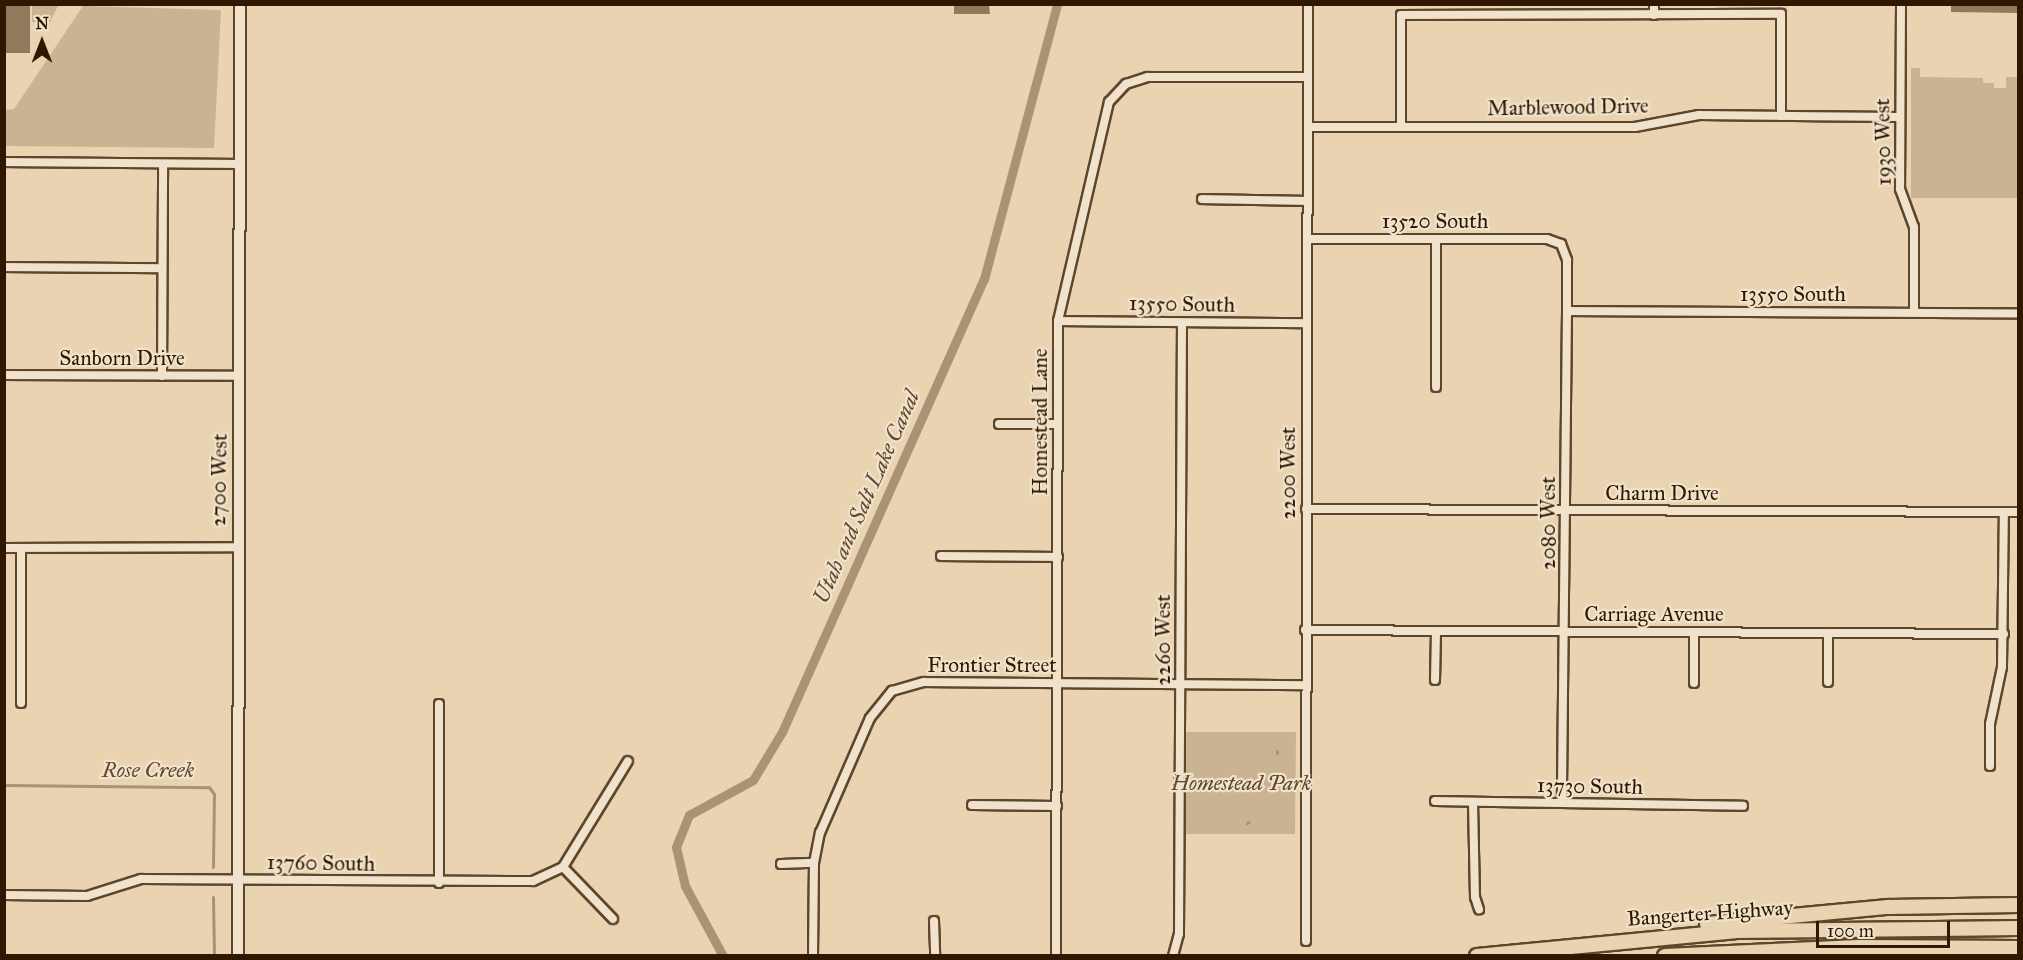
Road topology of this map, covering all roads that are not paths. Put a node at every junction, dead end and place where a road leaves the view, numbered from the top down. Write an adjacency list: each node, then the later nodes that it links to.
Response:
1 (240, 4): 13 (main road, 2700 West)
2 (1308, 4): 6 (street, 2200 West)
3 (1654, 4): 5 (street)
4 (1901, 4): 8 (street, 1930 West)
5 (1654, 15): 7 (street); 10 (street)
6 (1308, 77): 9 (street, 2200 West); 24 (street, Homestead Lane)
7 (1781, 116): 8 (street, Marblewood Drive); 10 (street, Marblewood Drive)
8 (1900, 117): 22 (street, 1930 West)
9 (1308, 127): 10 (street, Marblewood Drive); 15 (street, 2200 West)
10 (1401, 127)
11 (4, 162): 12 (street)
12 (163, 164): 13 (street); 20 (street)
13 (238, 164): 29 (main road, 2700 West)
14 (1202, 199): 15 (street)
15 (1307, 201): 16 (street, 2200 West)
16 (1307, 239): 17 (street, 13520 South); 26 (street, 2200 West)
17 (1436, 239): 18 (street, 13520 South); 30 (street)
18 (1561, 244): 21 (street, 2080 West)
19 (4, 267): 20 (street)
20 (162, 268): 28 (street)
21 (1567, 311): 22 (street, 13550 South); 34 (street, 2080 West)
22 (1914, 312): 23 (street, 13550 South)
23 (2019, 313)
24 (1058, 321): 25 (street, 13550 South); 32 (street, Homestead Lane)
25 (1182, 322): 26 (street, 13550 South); 50 (street, 2260 West)
26 (1306, 323): 33 (street, 2200 West)
27 (4, 375): 28 (street, Sanborn Drive)
28 (162, 376): 29 (street, Sanborn Drive)
29 (240, 376): 37 (main road, 2700 West)
30 (1436, 387)
31 (999, 424): 32 (street)
32 (1058, 424): 41 (street, Homestead Lane)
33 (1306, 509): 34 (street, Charm Drive); 42 (street, 2200 West)
34 (1566, 511): 35 (street, Charm Drive); 44 (street, 2080 West)
35 (2004, 512): 36 (street, Charm Drive); 47 (street)
36 (2019, 512)
37 (238, 547): 39 (street); 67 (main road, 2700 West)
38 (4, 548): 39 (street)
39 (21, 548): 54 (street)
40 (940, 556): 41 (street)
41 (1058, 557): 52 (street, Homestead Lane)
42 (1305, 630): 43 (street, Carriage Avenue); 53 (street, 2200 West)
43 (1436, 632): 44 (street, Carriage Avenue); 48 (street)
44 (1565, 632): 45 (street, Carriage Avenue); 60 (street, 2080 West)
45 (1694, 633): 46 (street, Carriage Avenue); 51 (street)
46 (1828, 633): 47 (street, Carriage Avenue); 49 (street)
47 (2004, 634): 57 (street)
48 (1436, 680)
49 (1828, 682)
50 (1181, 683): 52 (street, Frontier Street); 53 (street, Frontier Street); 83 (street, 2260 West)
51 (1694, 683)
52 (1058, 684): 62 (street, Homestead Lane); 64 (street, Frontier Street)
53 (1305, 685): 76 (street, 2200 West)
54 (21, 703)
55 (439, 704): 68 (street)
56 (628, 761): 66 (street)
57 (1990, 766)
58 (1435, 801): 59 (street, 13730 South)
59 (1473, 802): 60 (street, 13730 South); 71 (street)
60 (1563, 803): 63 (street, 13730 South)
61 (972, 805): 62 (street)
62 (1057, 806): 82 (street, Homestead Lane)
63 (1743, 806)
64 (814, 863): 65 (street); 80 (street, Frontier Street)
65 (781, 864)
66 (563, 867): 68 (street, 13760 South); 72 (street)
67 (238, 881): 68 (street, 13760 South); 69 (street, 13760 South); 79 (main road, 2700 West)
68 (439, 883)
69 (4, 895)
70 (2019, 905): 75 (highway)
71 (1479, 909)
72 (613, 919)
73 (934, 921): 81 (street)
74 (2019, 928): 75 (highway, Bangerter Highway)
75 (1622, 939): 84 (highway, Bangerter Highway)
76 (1306, 941)
77 (2019, 948): 78 (highway, Bangerter Highway)
78 (1667, 955): 85 (highway)
79 (238, 956)
80 (813, 956)
81 (934, 956)
82 (1056, 956)
83 (1173, 956)
84 (1476, 956)
85 (1723, 956)

